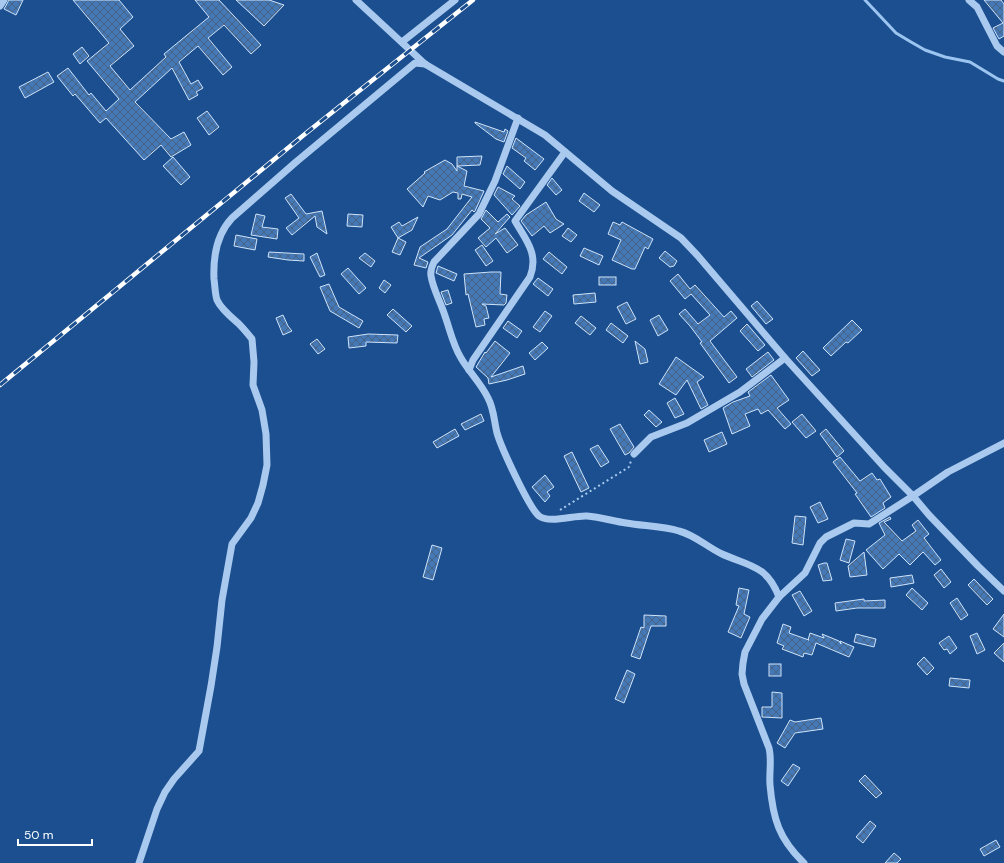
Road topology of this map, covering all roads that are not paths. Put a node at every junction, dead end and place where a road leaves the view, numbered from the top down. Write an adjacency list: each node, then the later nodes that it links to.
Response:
1 (4, 0): 5 (street)
2 (356, 0): 6 (street)
3 (454, 0): 6 (street)
4 (968, 0): 7 (street)
5 (0, 6)
6 (402, 42): 8 (street)
7 (1004, 52)
8 (425, 64): 9 (street); 18 (street)
9 (518, 118): 10 (street); 12 (street)
10 (565, 152): 11 (street); 12 (street)
11 (785, 358): 14 (street); 15 (street)
12 (469, 370): 17 (street)
13 (1004, 443): 15 (street)
14 (634, 454)
15 (913, 496): 16 (street); 17 (street)
16 (1004, 591)
17 (779, 597): 19 (street)
18 (139, 863)
19 (804, 863)

